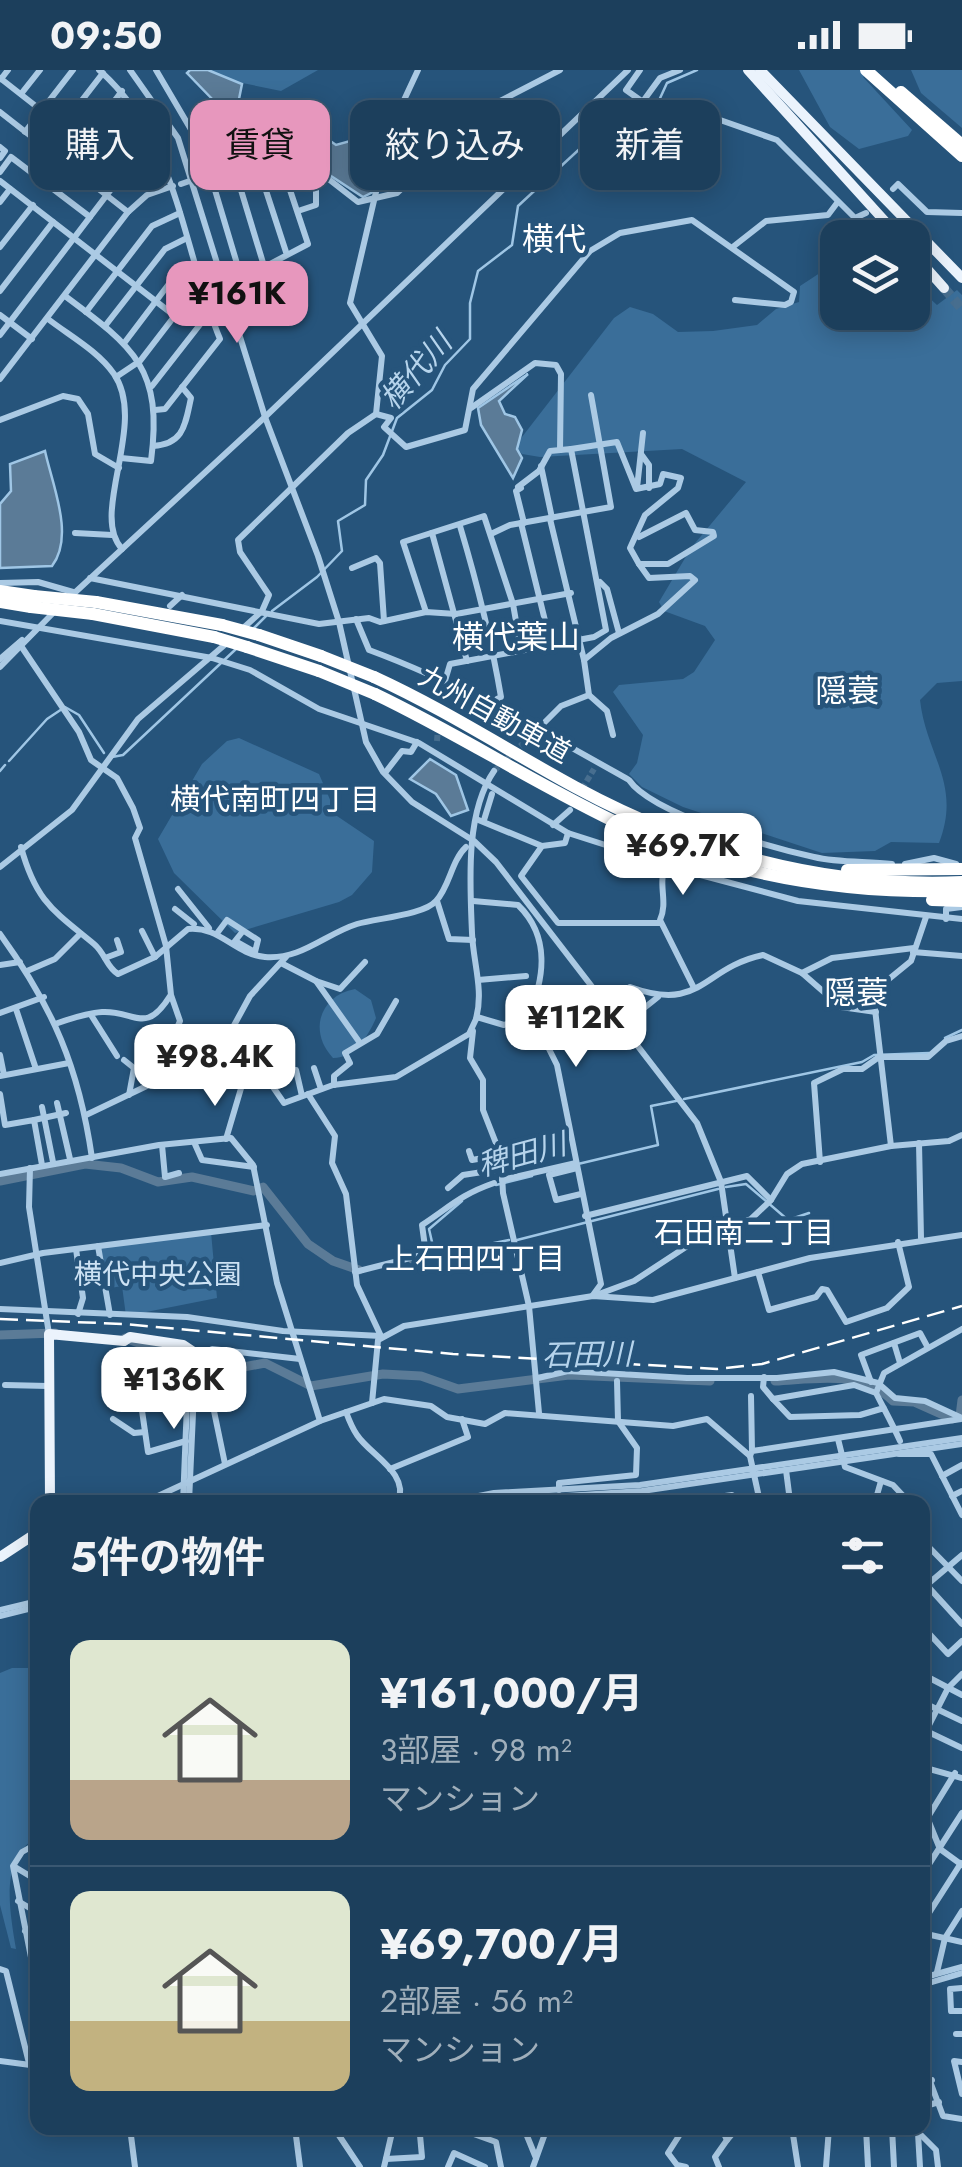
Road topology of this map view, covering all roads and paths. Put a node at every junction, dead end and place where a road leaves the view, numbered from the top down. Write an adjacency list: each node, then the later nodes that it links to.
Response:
1 (8, 70): 17 (street)
2 (40, 70): 19 (street)
3 (73, 70): 21 (street)
4 (156, 70): 32 (street)
5 (418, 70): 25 (street)
6 (560, 70): 16 (street)
7 (628, 70): 93 (street)
8 (640, 70): 27 (street)
9 (680, 70): 28 (street)
10 (748, 70): 65 (main road)
11 (760, 70): 78 (main road)
12 (866, 70): 36 (highway)
13 (878, 70): 34 (highway)
14 (101, 71): 18 (street); 22 (street)
15 (133, 71): 79 (street)
16 (550, 72): 26 (street)
17 (0, 79): 19 (street)
18 (122, 91): 23 (street); 24 (street)
19 (22, 94): 20 (street)
20 (30, 100)
21 (50, 100)
22 (80, 100)
23 (115, 100)
24 (129, 100)
25 (403, 100)
26 (497, 100)
27 (636, 100)
28 (643, 100)
29 (0, 112): 33 (street)
30 (720, 120): 57 (street)
31 (30, 126): 33 (street)
32 (190, 128)
33 (25, 132): 55 (street)
34 (962, 144)
35 (0, 147): 37 (street)
36 (962, 156)
37 (0, 158)
38 (0, 172): 64 (street)
39 (170, 175): 43 (street)
40 (0, 180): 44 (street)
41 (190, 181): 43 (street, bridge)
42 (330, 182): 54 (street)
43 (177, 185): 60 (street); 62 (street)
44 (10, 189): 56 (street); 58 (street)
45 (893, 189): 63 (street)
46 (112, 190): 55 (street)
47 (214, 190): 77 (street)
48 (241, 190): 74 (street)
49 (266, 190): 71 (street)
50 (292, 190): 59 (street)
51 (316, 190): 59 (street)
52 (378, 190): 54 (street)
53 (401, 190): 54 (street)
54 (377, 195): 93 (street)
55 (107, 196): 60 (street); 64 (street)
56 (0, 202)
57 (837, 202): 61 (street); 69 (street)
58 (33, 205): 66 (street); 70 (street)
59 (298, 211): 71 (street)
60 (128, 212): 72 (street)
61 (866, 212)
62 (180, 213): 68 (street); 75 (street)
63 (962, 213)
64 (90, 217): 67 (street)
65 (884, 220)
66 (53, 222): 67 (street); 83 (street)
67 (74, 238): 72 (street); 92 (street)
68 (187, 238): 73 (street); 80 (street)
69 (734, 246): 85 (street); 104 (street)
70 (0, 248)
71 (286, 252): 74 (street)
72 (96, 254): 75 (street); 84 (street)
73 (195, 264): 82 (street); 86 (street)
74 (264, 266): 77 (street)
75 (118, 271): 80 (street); 87 (street)
76 (930, 272): 81 (main road)
77 (241, 277): 79 (street)
78 (962, 278)
79 (222, 283): 82 (street); 108 (street)
80 (136, 286): 86 (street); 94 (street)
81 (944, 288)
82 (202, 289): 88 (street); 90 (street)
83 (0, 291)
84 (65, 296): 87 (street); 91 (street)
85 (734, 300)
86 (156, 301): 90 (street); 97 (street)
87 (86, 312): 94 (street)
88 (209, 313): 101 (street); 102 (street)
89 (0, 315): 92 (street)
90 (174, 316): 98 (street)
91 (48, 319): 96 (street); 99 (street)
92 (10, 323): 95 (street); 96 (street)
93 (362, 325): 106 (street); 108 (street)
94 (106, 326): 97 (street)
95 (0, 335)
96 (32, 339): 100 (street)
97 (125, 342): 98 (street)
98 (140, 361): 99 (street); 101 (street)
99 (116, 377): 115 (street)
100 (0, 379)
101 (152, 387): 105 (street)
102 (182, 387): 105 (street); 111 (street)
103 (591, 395): 110 (street)
104 (470, 408): 106 (street); 113 (street)
105 (155, 410): 111 (street)
106 (376, 414): 119 (street)
107 (2, 417): 117 (street)
108 (265, 418): 119 (street); 130 (street)
109 (643, 433): 114 (street)
110 (599, 444): 112 (street); 120 (street); 121 (street)
111 (152, 446): 115 (street)
112 (571, 449): 113 (street); 121 (street)
113 (560, 450): 116 (street)
114 (641, 454): 118 (street); 120 (street)
115 (121, 458): 117 (street)
116 (541, 465): 122 (street); 123 (street)
117 (119, 468): 128 (street)
118 (649, 488): 120 (street); 129 (street)
119 (290, 490): 147 (street); 153 (street)
120 (637, 490)
121 (581, 514): 122 (street); 134 (street)
122 (551, 518): 123 (street); 138 (street)
123 (523, 523): 127 (street); 140 (street)
124 (460, 526): 126 (street); 127 (street); 146 (street)
125 (75, 533): 128 (street)
126 (432, 533): 148 (street); 149 (street)
127 (493, 533): 143 (street)
128 (112, 536): 130 (street)
129 (639, 536): 131 (street); 131 (street)
130 (122, 549): 133 (street)
131 (639, 564): 156 (street)
132 (352, 568): 152 (street)
133 (90, 578): 137 (street); 139 (street)
134 (600, 582): 156 (street); 157 (street)
135 (0, 583): 137 (street)
136 (0, 591): 141 (highway, 九州自動車道)
137 (74, 592): 154 (street)
138 (570, 593): 140 (street); 157 (street)
139 (182, 594): 144 (street); 147 (street)
140 (542, 599): 143 (street); 160 (street)
141 (32, 601): 142 (highway, 九州自動車道); 145 (highway, 九州自動車道, bridge)
142 (0, 602)
143 (513, 604): 146 (street); 161 (street)
144 (170, 606)
145 (95, 608): 193 (highway, 九州自動車道, bridge); 193 (highway, 九州自動車道, bridge)
146 (486, 609): 149 (street); 162 (street)
147 (262, 611): 153 (street); 163 (street)
148 (426, 612): 149 (street); 152 (street)
149 (456, 614): 165 (street)
150 (356, 620): 152 (street); 153 (street); 167 (street)
151 (0, 621): 154 (street)
152 (384, 621)
153 (339, 622): 171 (street)
154 (40, 628): 158 (street); 159 (street)
155 (145, 630): 159 (street)
156 (619, 634): 164 (street)
157 (580, 640): 160 (street); 164 (street)
158 (21, 644): 166 (street); 177 (street)
159 (133, 644): 163 (street)
160 (551, 645): 161 (street)
161 (521, 650): 162 (street)
162 (494, 656): 165 (street); 170 (street)
163 (212, 658): 171 (street); 177 (street)
164 (584, 660): 169 (street)
165 (467, 661): 167 (street)
166 (0, 663)
167 (444, 681): 168 (street); 170 (street)
168 (442, 692)
169 (589, 695): 172 (street); 173 (street)
170 (490, 703): 172 (street)
171 (358, 722): 175 (street); 179 (street)
172 (535, 732): 190 (street)
173 (614, 735)
174 (437, 741): 176 (street)
175 (417, 742): 176 (street); 179 (street)
176 (434, 753): 180 (street)
177 (100, 769): 188 (street); 213 (street)
178 (494, 771): 180 (street)
179 (384, 774): 186 (street)
180 (486, 783): 183 (street); 184 (street)
181 (492, 794): 183 (street)
182 (570, 810): 184 (street)
183 (480, 819): 186 (street); 187 (street)
184 (553, 825): 185 (street)
185 (568, 833): 187 (street); 189 (street)
186 (471, 846): 197 (street); 198 (street); 200 (street)
187 (542, 846): 196 (street)
188 (21, 847): 191 (street); 210 (street)
189 (667, 864): 203 (street); 206 (street)
190 (962, 866): 193 (highway)
191 (0, 867)
192 (962, 882): 193 (highway, 九州自動車道)
193 (934, 886): 195 (highway, 九州自動車道); 199 (highway)
194 (178, 890): 207 (street)
195 (962, 891)
196 (538, 898): 200 (street); 206 (street)
197 (473, 900): 200 (street); 212 (street)
198 (437, 901): 212 (street); 216 (street)
199 (962, 904): 204 (street)
200 (526, 906): 229 (street); 239 (street)
201 (175, 909): 207 (street)
202 (227, 914): 207 (street)
203 (926, 917): 204 (street); 214 (street)
204 (946, 919): 205 (street)
205 (962, 919)
206 (660, 923): 228 (street)
207 (211, 928): 213 (street); 216 (street)
208 (142, 931): 215 (street)
209 (0, 934): 219 (street)
210 (78, 936): 218 (street); 223 (street)
211 (117, 940): 218 (street)
212 (473, 940): 226 (street)
213 (166, 946): 215 (street); 230 (street)
214 (913, 950): 217 (street); 224 (street); 235 (street)
215 (155, 956): 218 (street)
216 (286, 956): 221 (street)
217 (962, 956)
218 (105, 958)
219 (20, 962): 222 (street); 223 (street)
220 (366, 962): 227 (street)
221 (281, 963): 227 (street); 248 (street)
222 (0, 965)
223 (27, 971): 231 (street)
224 (802, 973): 228 (street); 235 (street)
225 (526, 976): 226 (street)
226 (478, 980): 238 (street)
227 (316, 981): 243 (street)
228 (694, 988): 232 (street)
229 (600, 992): 232 (street); 239 (street); 241 (street)
230 (171, 995): 237 (street); 248 (street)
231 (44, 997): 234 (street); 240 (street)
232 (658, 997): 241 (street)
233 (396, 1001): 243 (street)
234 (16, 1009): 236 (street); 250 (street)
235 (876, 1012): 246 (street)
236 (0, 1013)
237 (90, 1015): 240 (street); 257 (street)
238 (477, 1017): 239 (street); 254 (street); 272 (street)
239 (527, 1017): 244 (street)
240 (55, 1024): 247 (street)
241 (624, 1024): 244 (street); 285 (street)
242 (962, 1036): 246 (street)
243 (360, 1043): 254 (street)
244 (544, 1046): 278 (street)
245 (0, 1056): 253 (street)
246 (882, 1059): 270 (street); 276 (street)
247 (69, 1062): 250 (street); 262 (street)
248 (196, 1064): 252 (street); 257 (street)
249 (314, 1068): 255 (street)
250 (36, 1069): 253 (street)
251 (296, 1070): 258 (street)
252 (217, 1075): 258 (street); 266 (street)
253 (2, 1076)
254 (334, 1085): 255 (street)
255 (320, 1089): 258 (street)
256 (0, 1094): 264 (street)
257 (129, 1095): 262 (street)
258 (305, 1095): 299 (street)
259 (57, 1104): 261 (street)
260 (42, 1107): 263 (street)
261 (63, 1114): 263 (street); 274 (street)
262 (86, 1115): 273 (street)
263 (44, 1118): 264 (street); 275 (street)
264 (34, 1120): 277 (street)
265 (962, 1135): 268 (street)
266 (226, 1138): 267 (street); 279 (street)
267 (194, 1142): 269 (street); 279 (street)
268 (918, 1143): 270 (street); 293 (street)
269 (162, 1145): 273 (street); 283 (street)
270 (892, 1146): 276 (street)
271 (469, 1151): 272 (street)
272 (500, 1155): 281 (street)
273 (92, 1158): 274 (street)
274 (70, 1159): 275 (street)
275 (53, 1162): 277 (street)
276 (820, 1162): 288 (street)
277 (42, 1164): 280 (street)
278 (576, 1165): 284 (street); 287 (street); 287 (street)
279 (254, 1167): 290 (street)
280 (30, 1168): 282 (street); 297 (street)
281 (502, 1169): 284 (street); 286 (street)
282 (0, 1174)
283 (178, 1174)
284 (499, 1182): 299 (street); 303 (street)
285 (721, 1182): 288 (street); 289 (street); 291 (street)
286 (448, 1188)
287 (582, 1194): 289 (street)
288 (771, 1200): 291 (street)
289 (585, 1216): 302 (street)
290 (266, 1224): 295 (street); 309 (street)
291 (728, 1228): 301 (street); 302 (street)
292 (962, 1235): 293 (street)
293 (921, 1238): 294 (street)
294 (898, 1242): 300 (street); 300 (street)
295 (98, 1246): 296 (street); 307 (street)
296 (76, 1248): 297 (street); 306 (street)
297 (36, 1254): 298 (street); 305 (street)
298 (0, 1264)
299 (355, 1272): 311 (street)
300 (758, 1272): 301 (street)
301 (736, 1278): 302 (street)
302 (593, 1296): 303 (street)
303 (529, 1306): 311 (street); 319 (street)
304 (0, 1310): 305 (street)
305 (47, 1313): 306 (street); 310 (street)
306 (78, 1314): 307 (street)
307 (110, 1315): 309 (street)
308 (962, 1329): 313 (street)
309 (292, 1332): 311 (street); 315 (street)
310 (49, 1334): 314 (main road); 324 (main road)
311 (380, 1336): 330 (street)
312 (894, 1343): 313 (street); 317 (street); 322 (street)
313 (927, 1346): 317 (street)
314 (200, 1356): 315 (street); 341 (street); 347 (street); 354 (street)
315 (300, 1359): 336 (street)
316 (156, 1363): 325 (street)
317 (900, 1363): 322 (street)
318 (764, 1377): 319 (street); 321 (street); 329 (street)
319 (538, 1378): 333 (street)
320 (617, 1381): 337 (street)
321 (858, 1383): 322 (street); 326 (street); 329 (street)
322 (875, 1383): 326 (street); 338 (street)
323 (5, 1385): 324 (street)
324 (48, 1386): 356 (main road)
325 (139, 1390): 327 (street); 339 (street)
326 (876, 1393): 331 (street)
327 (116, 1394)
328 (751, 1396): 344 (street)
329 (774, 1399): 331 (street)
330 (372, 1403): 332 (street); 335 (street)
331 (884, 1408): 338 (street)
332 (346, 1412): 336 (street); 349 (street)
333 (539, 1413): 335 (street); 337 (street)
334 (113, 1419): 339 (street)
335 (462, 1420): 349 (street)
336 (320, 1421): 347 (street)
337 (618, 1421): 344 (street); 362 (street)
338 (895, 1429): 340 (street); 342 (street)
339 (145, 1432): 341 (street)
340 (838, 1438): 344 (street); 346 (street)
341 (186, 1440): 354 (street)
342 (900, 1441)
343 (962, 1441): 345 (street); 346 (street)
344 (751, 1453): 351 (street)
345 (899, 1453): 346 (street); 352 (street)
346 (842, 1459): 350 (street); 351 (street); 353 (street)
347 (225, 1464): 354 (street)
348 (962, 1465): 352 (street)
349 (390, 1470): 359 (street)
350 (786, 1470): 351 (street); 365 (street)
351 (756, 1471): 363 (street); 364 (street)
352 (942, 1476): 368 (street)
353 (882, 1481): 366 (street); 367 (street)
354 (187, 1482): 357 (street); 358 (street)
355 (962, 1491): 368 (street)
356 (50, 1495)
357 (160, 1495)
358 (186, 1495)
359 (399, 1495)
360 (488, 1495): 361 (street)
361 (526, 1495)
362 (559, 1495)
363 (566, 1495)
364 (759, 1495)
365 (789, 1495)
366 (877, 1495)
367 (903, 1495)
368 (952, 1496): 369 (street)
369 (962, 1515)
370 (30, 1540): 373 (main road)
371 (930, 1548): 374 (street)
372 (962, 1554): 374 (street)
373 (0, 1558)
374 (948, 1566): 375 (street); 376 (street)
375 (930, 1580)
376 (962, 1581)
377 (930, 1591): 380 (street)
378 (30, 1607): 379 (street)
379 (0, 1613)
380 (962, 1624)
381 (930, 1635): 382 (street)
382 (962, 1641)
383 (962, 1674): 385 (street)
384 (930, 1678): 385 (street)
385 (948, 1688): 386 (street); 388 (street)
386 (962, 1695)
387 (930, 1706): 388 (street)
388 (938, 1709): 389 (street); 390 (street)
389 (962, 1721)
390 (930, 1723)
391 (930, 1735): 392 (street)
392 (962, 1748)
393 (930, 1769): 394 (street)
394 (958, 1776): 396 (street)
395 (962, 1814): 398 (street)
396 (930, 1815)
397 (930, 1823): 398 (street)
398 (940, 1850): 400 (street); 401 (street)
399 (30, 1852): 403 (street)
400 (932, 1862): 402 (street)
401 (962, 1864): 408 (street)
402 (930, 1865)
403 (14, 1866): 404 (street); 405 (street)
404 (30, 1877)
405 (18, 1901): 406 (street); 409 (street)
406 (30, 1908)
407 (962, 1911): 412 (street)
408 (930, 1912)
409 (24, 1930): 410 (street); 414 (street)
410 (30, 1934)
411 (930, 1935): 412 (street)
412 (946, 1938): 413 (street); 417 (street)
413 (962, 1942)
414 (30, 1957)
415 (0, 1968): 422 (street)
416 (962, 1970): 417 (street); 419 (street)
417 (937, 1972): 418 (street)
418 (930, 1977)
419 (930, 1980)
420 (962, 1988): 421 (street)
421 (962, 2011)
422 (30, 2048)
423 (0, 2061): 425 (street)
424 (962, 2062): 428 (street)
425 (30, 2064)
426 (930, 2076): 427 (street)
427 (932, 2080): 429 (street)
428 (962, 2094)
429 (939, 2102): 430 (street); 431 (street)
430 (930, 2105)
431 (962, 2119)
432 (131, 2135): 452 (street)
433 (295, 2135): 453 (street)
434 (340, 2135): 454 (street)
435 (391, 2135): 450 (street)
436 (420, 2135): 450 (street)
437 (484, 2135): 457 (street)
438 (526, 2135): 451 (street)
439 (544, 2135): 451 (street)
440 (680, 2135): 458 (street)
441 (725, 2135): 449 (street)
442 (732, 2135): 449 (street)
443 (794, 2135): 460 (street)
444 (828, 2135): 461 (street)
445 (866, 2135): 462 (street)
446 (892, 2135): 463 (street)
447 (917, 2135): 464 (street)
448 (921, 2135): 465 (street)
449 (728, 2140): 459 (street)
450 (385, 2163)
451 (534, 2163)
452 (135, 2167)
453 (300, 2167)
454 (360, 2167)
455 (448, 2167): 456 (street)
456 (484, 2167)
457 (502, 2167)
458 (686, 2167)
459 (718, 2167)
460 (798, 2167)
461 (826, 2167)
462 (868, 2167)
463 (894, 2167)
464 (920, 2167)
465 (938, 2167)

